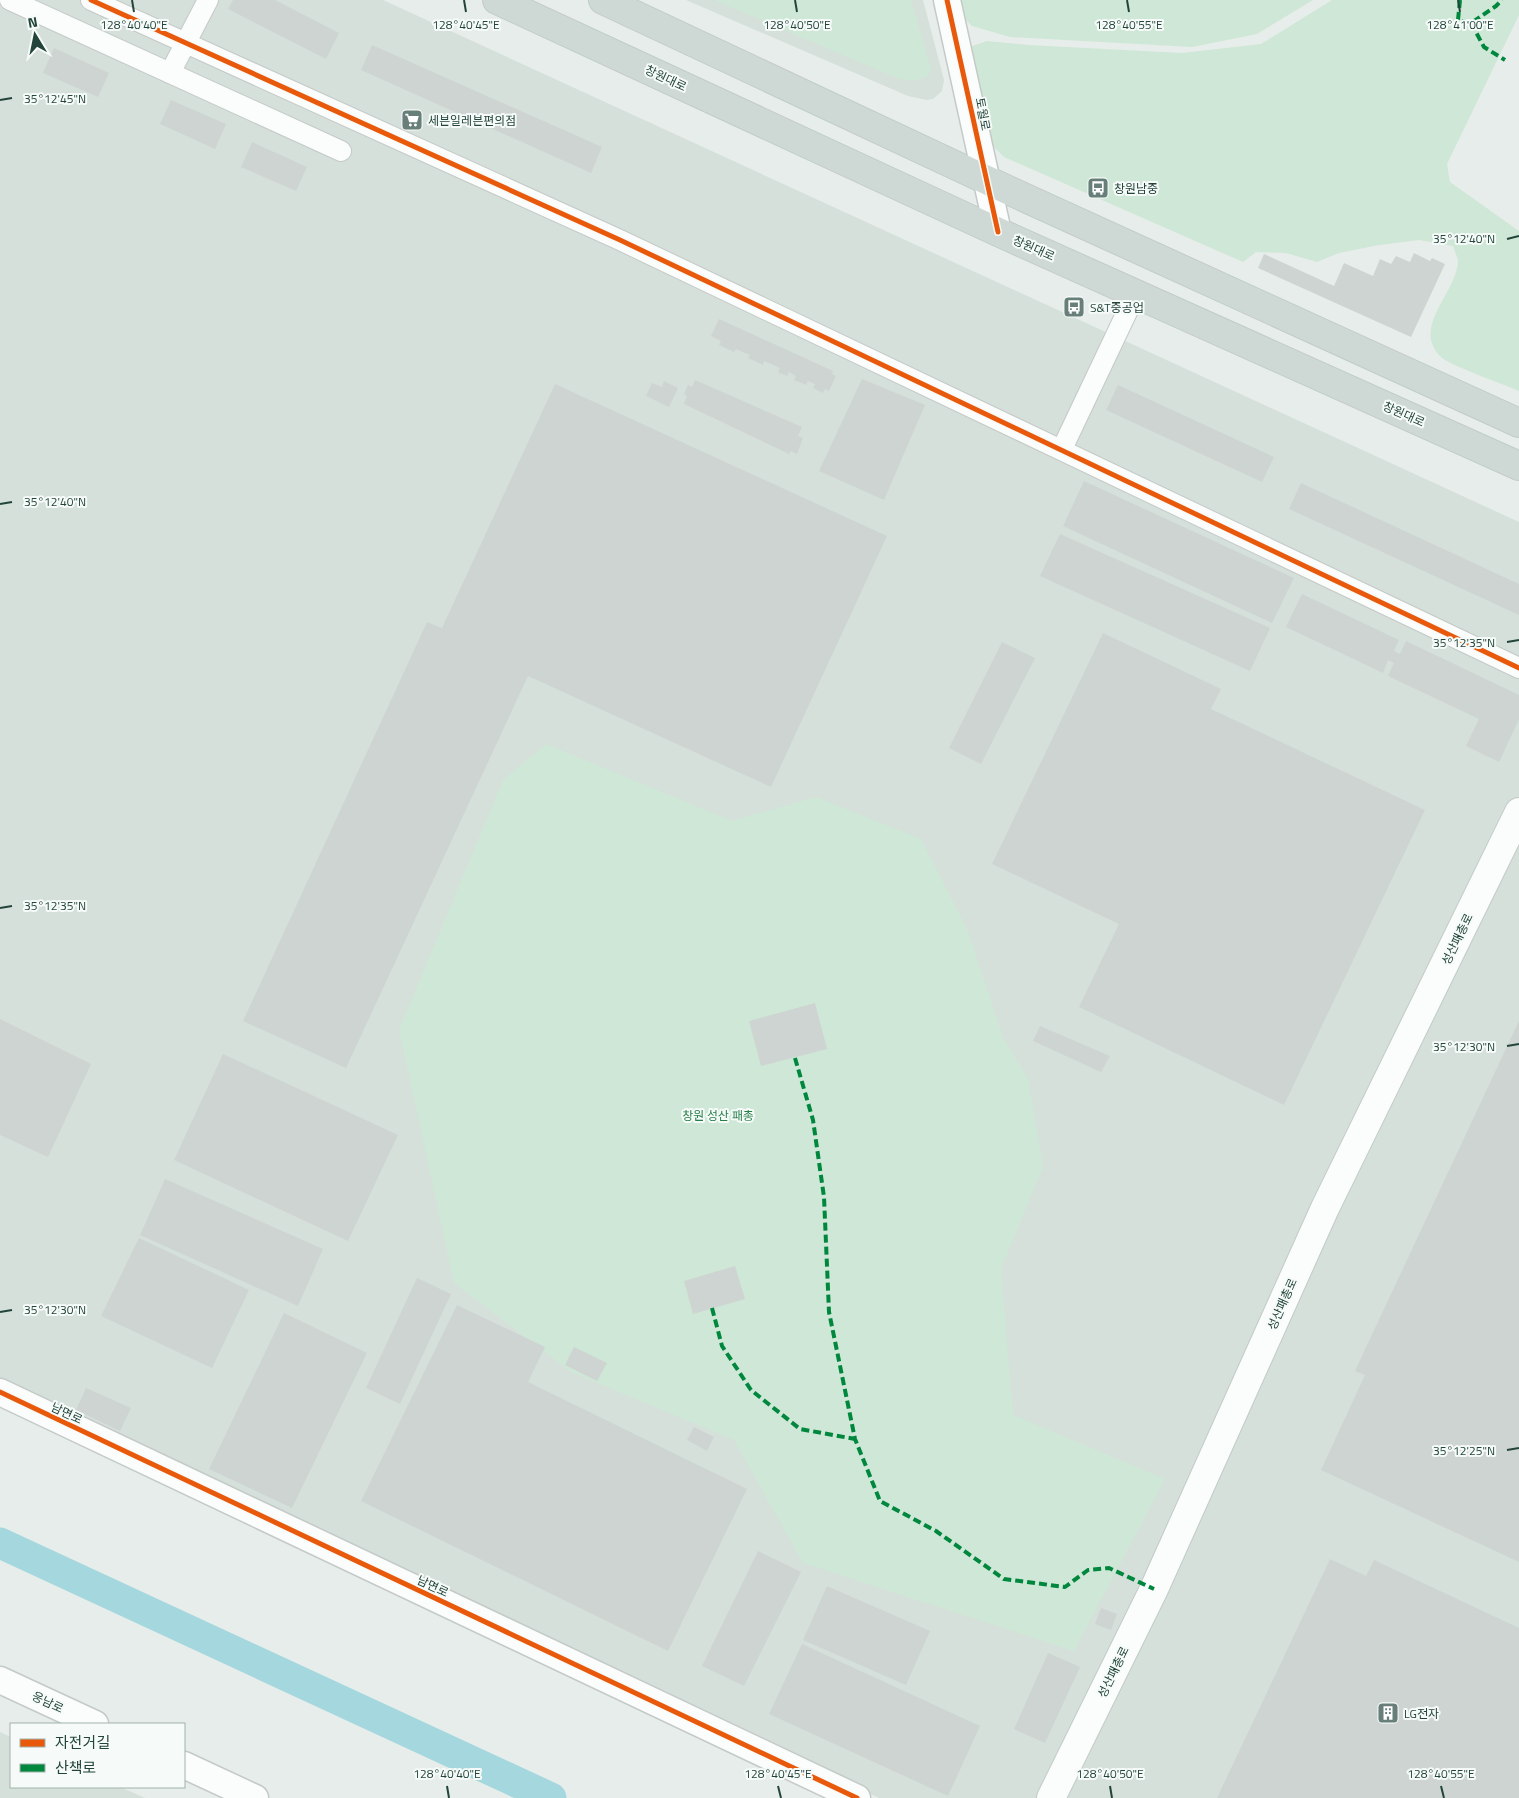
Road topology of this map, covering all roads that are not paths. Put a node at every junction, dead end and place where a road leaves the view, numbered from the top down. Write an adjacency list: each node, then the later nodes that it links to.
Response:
1 (10, 0): 8 (street)
2 (91, 0): 7 (street)
3 (208, 0): 7 (street)
4 (497, 0): 11 (main road, 창원대로)
5 (603, 0): 10 (main road)
6 (947, 0): 10 (street, 토월로)
7 (184, 42): 8 (street); 14 (street)
8 (170, 73): 9 (street)
9 (341, 151)
10 (987, 180): 11 (street, 토월로); 13 (main road)
11 (998, 232): 12 (main road, 창원대로)
12 (1136, 293): 14 (street); 15 (main road, 창원대로)
13 (1519, 423)
14 (1062, 449): 16 (street)
15 (1519, 466)
16 (1519, 668)
17 (1519, 812): 24 (main road, 성산패총로)
18 (0, 1392): 23 (street, 남면로)
19 (0, 1680): 20 (street, 웅남로)
20 (93, 1723)
21 (185, 1765): 22 (street)
22 (255, 1798)
23 (858, 1798)
24 (1051, 1798)

